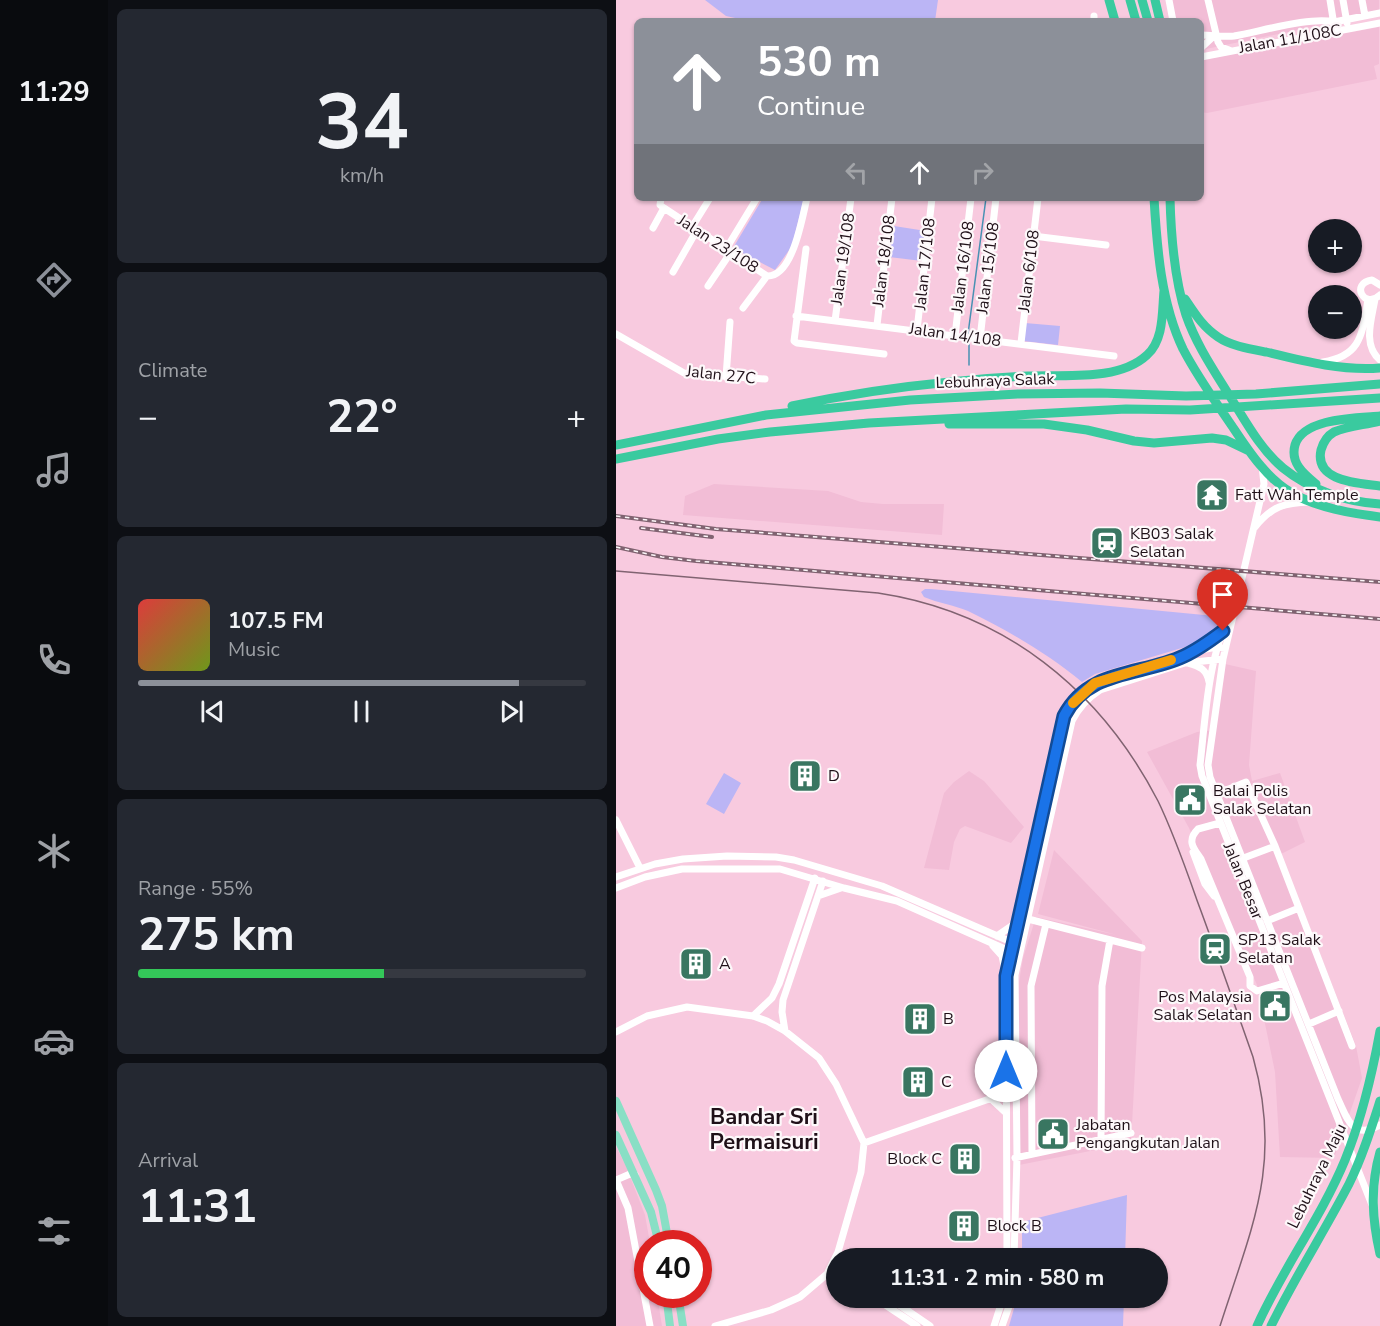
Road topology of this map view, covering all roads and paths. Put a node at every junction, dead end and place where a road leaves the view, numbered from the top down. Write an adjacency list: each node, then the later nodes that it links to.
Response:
1 (1109, 0): 12 (highway)
2 (1130, 0): 13 (highway)
3 (1142, 0): 14 (highway)
4 (1155, 0): 15 (highway)
5 (1169, 0): 16 (street)
6 (1208, 0): 23 (street)
7 (1330, 0): 18 (street)
8 (1343, 0): 17 (street)
9 (1362, 0): 11 (street)
10 (1380, 14): 11 (street, Jalan 11/108C)
11 (1365, 16): 17 (street, Jalan 11/108C)
12 (1114, 18)
13 (1135, 18)
14 (1147, 18)
15 (1159, 18)
16 (1172, 18)
17 (1347, 20): 18 (street, Jalan 11/108C); 20 (street)
18 (1334, 22): 21 (street); 23 (street, Jalan 11/108C)
19 (1380, 23): 20 (street, Jalan 11/108C)
20 (1348, 28): 21 (street, Jalan 11/108C)
21 (1335, 31): 25 (street, Jalan 11/108C)
22 (1204, 35): 23 (street, Jalan 11/108C)
23 (1215, 35): 24 (street); 25 (street)
24 (1204, 45)
25 (1229, 50): 26 (street, Jalan 11/108C)
26 (1204, 56)
27 (661, 201): 39 (street)
28 (708, 201): 41 (street)
29 (755, 201): 45 (street)
30 (806, 201): 47 (street, Jalan 23/108)
31 (851, 201): 55 (street, Jalan 19/108)
32 (892, 201): 57 (street, Jalan 18/108)
33 (932, 201): 58 (street, Jalan 17/108)
34 (971, 201): 60 (street, Jalan 16/108)
35 (996, 201): 61 (street, Jalan 15/108)
36 (1038, 201): 42 (street, Jalan 6/108)
37 (1153, 201): 50 (highway)
38 (1170, 201): 51 (highway)
39 (664, 208): 40 (street); 41 (street, Jalan 23/108)
40 (653, 228)
41 (694, 228): 45 (street, Jalan 23/108); 46 (street)
42 (1033, 236): 43 (street); 62 (street, Jalan 6/108)
43 (1106, 245)
44 (806, 249): 54 (street)
45 (729, 251): 47 (street, Jalan 23/108); 49 (street)
46 (673, 272)
47 (767, 276): 53 (street)
48 (1380, 285): 52 (street)
49 (708, 286)
50 (1164, 291): 72 (highway); 77 (highway)
51 (1180, 292): 66 (highway); 81 (highway)
52 (1374, 298): 65 (street); 66 (street)
53 (743, 308)
54 (796, 316): 55 (street, Jalan 14/108); 63 (street)
55 (835, 321): 57 (street, Jalan 14/108)
56 (730, 322): 68 (street)
57 (877, 325): 58 (street, Jalan 14/108)
58 (917, 330): 60 (street, Jalan 14/108)
59 (616, 334): 68 (street, Jalan 27C)
60 (958, 336): 61 (street, Jalan 14/108)
61 (976, 338): 62 (street, Jalan 14/108)
62 (1021, 343): 64 (street, Jalan 14/108)
63 (884, 354)
64 (1114, 356)
65 (1380, 360)
66 (1315, 364): 67 (highway)
67 (1380, 368)
68 (726, 377): 69 (street, Jalan 27C)
69 (765, 379)
70 (1380, 384): 72 (highway, Lebuhraya Salak)
71 (1380, 398): 74 (highway, Lebuhraya Salak)
72 (766, 415): 76 (highway, Lebuhraya Salak)
73 (1380, 416): 81 (highway)
74 (909, 420): 77 (highway); 78 (highway, Lebuhraya Salak)
75 (1380, 421): 80 (highway)
76 (616, 446)
77 (1251, 452): 79 (highway)
78 (616, 459)
79 (1262, 466): 82 (highway); 85 (street, Jalan Besar)
80 (1380, 486)
81 (1326, 492): 83 (highway)
82 (1314, 502): 84 (highway); 85 (street)
83 (1380, 504)
84 (1380, 517)
85 (1253, 529): 86 (street, Jalan Besar)
86 (1232, 616): 87 (street, Jalan Besar); 89 (street, Jalan Besar)
87 (1223, 631): 88 (street, Jalan Besar); 91 (street)
88 (1217, 647): 89 (street); 90 (street, Jalan Besar); 91 (street)
89 (1225, 648): 92 (street, Jalan Besar)
90 (1214, 658): 91 (street); 92 (street); 93 (street, Jalan Besar)
91 (1184, 659): 93 (street); 112 (street); 113 (street)
92 (1223, 659): 94 (street, Jalan Besar)
93 (1210, 688): 96 (street, Jalan Besar)
94 (1217, 794): 97 (street); 99 (street, Jalan Besar)
95 (616, 820): 102 (street)
96 (1220, 823): 125 (street, Jalan Besar); 125 (street)
97 (1275, 846): 99 (street); 111 (street)
98 (749, 855): 100 (street); 101 (street); 102 (street)
99 (1241, 859): 114 (street, Jalan Besar)
100 (812, 866): 103 (street); 106 (street)
101 (749, 867): 104 (street); 107 (street)
102 (640, 868): 105 (street)
103 (835, 873): 106 (street); 116 (street)
104 (803, 874): 106 (street); 109 (street)
105 (616, 878)
106 (820, 878): 108 (street); 109 (street); 110 (street)
107 (616, 888)
108 (844, 888): 110 (street); 118 (street)
109 (811, 889): 127 (street)
110 (818, 897): 129 (street)
111 (1299, 908): 114 (street); 126 (street)
112 (1019, 918): 116 (street); 119 (street)
113 (1028, 919): 115 (street); 120 (street)
114 (1267, 921): 128 (street, Jalan Besar)
115 (1046, 924): 117 (street); 147 (street)
116 (997, 936): 119 (street)
117 (1110, 940): 121 (street); 143 (street)
118 (988, 943): 122 (street); 124 (street)
119 (1013, 943): 120 (street); 122 (street)
120 (1022, 945): 123 (street)
121 (1142, 948)
122 (1011, 951): 123 (street); 124 (street)
123 (1020, 955): 134 (street)
124 (1006, 976): 135 (street)
125 (1284, 983): 133 (street, Jalan Besar)
126 (1339, 1011): 128 (street); 132 (street)
127 (753, 1016): 129 (street); 131 (street)
128 (1309, 1024): 133 (street, Jalan Besar)
129 (785, 1031): 144 (street)
130 (1380, 1031): 175 (highway, Lebuhraya Maju)
131 (616, 1032)
132 (1352, 1046)
133 (1323, 1071): 140 (street, Jalan Besar); 153 (street, Jalan Besar)
134 (1015, 1089): 135 (street); 148 (street)
135 (1006, 1093): 136 (street); 139 (street)
136 (990, 1098): 139 (street); 144 (street)
137 (616, 1101): 155 (main road)
138 (1380, 1101): 176 (highway, Lebuhraya Maju)
139 (1005, 1112): 150 (street)
140 (1380, 1125)
141 (1131, 1133): 143 (street)
142 (616, 1135): 145 (main road)
143 (1100, 1140): 147 (street)
144 (864, 1143): 156 (street)
145 (623, 1150): 149 (street); 151 (main road)
146 (1380, 1152): 153 (highway)
147 (1032, 1154): 148 (street)
148 (1017, 1157): 150 (street); 158 (street)
149 (616, 1158)
150 (1006, 1159): 157 (street)
151 (635, 1175): 152 (street); 154 (main road)
152 (616, 1180): 167 (street)
153 (1372, 1205): 159 (highway)
154 (656, 1230)
155 (666, 1230)
156 (842, 1248)
157 (1007, 1248)
158 (1014, 1248)
159 (1380, 1254)
160 (826, 1275): 170 (street)
161 (668, 1308): 168 (main road)
162 (680, 1308): 169 (main road)
163 (890, 1308): 171 (street)
164 (904, 1308): 172 (street)
165 (1000, 1308): 173 (street)
166 (1008, 1308): 174 (street)
167 (650, 1326)
168 (670, 1326)
169 (683, 1326)
170 (715, 1326)
171 (918, 1326)
172 (930, 1326)
173 (994, 1326)
174 (1002, 1326)
175 (1258, 1326)
176 (1271, 1326)

